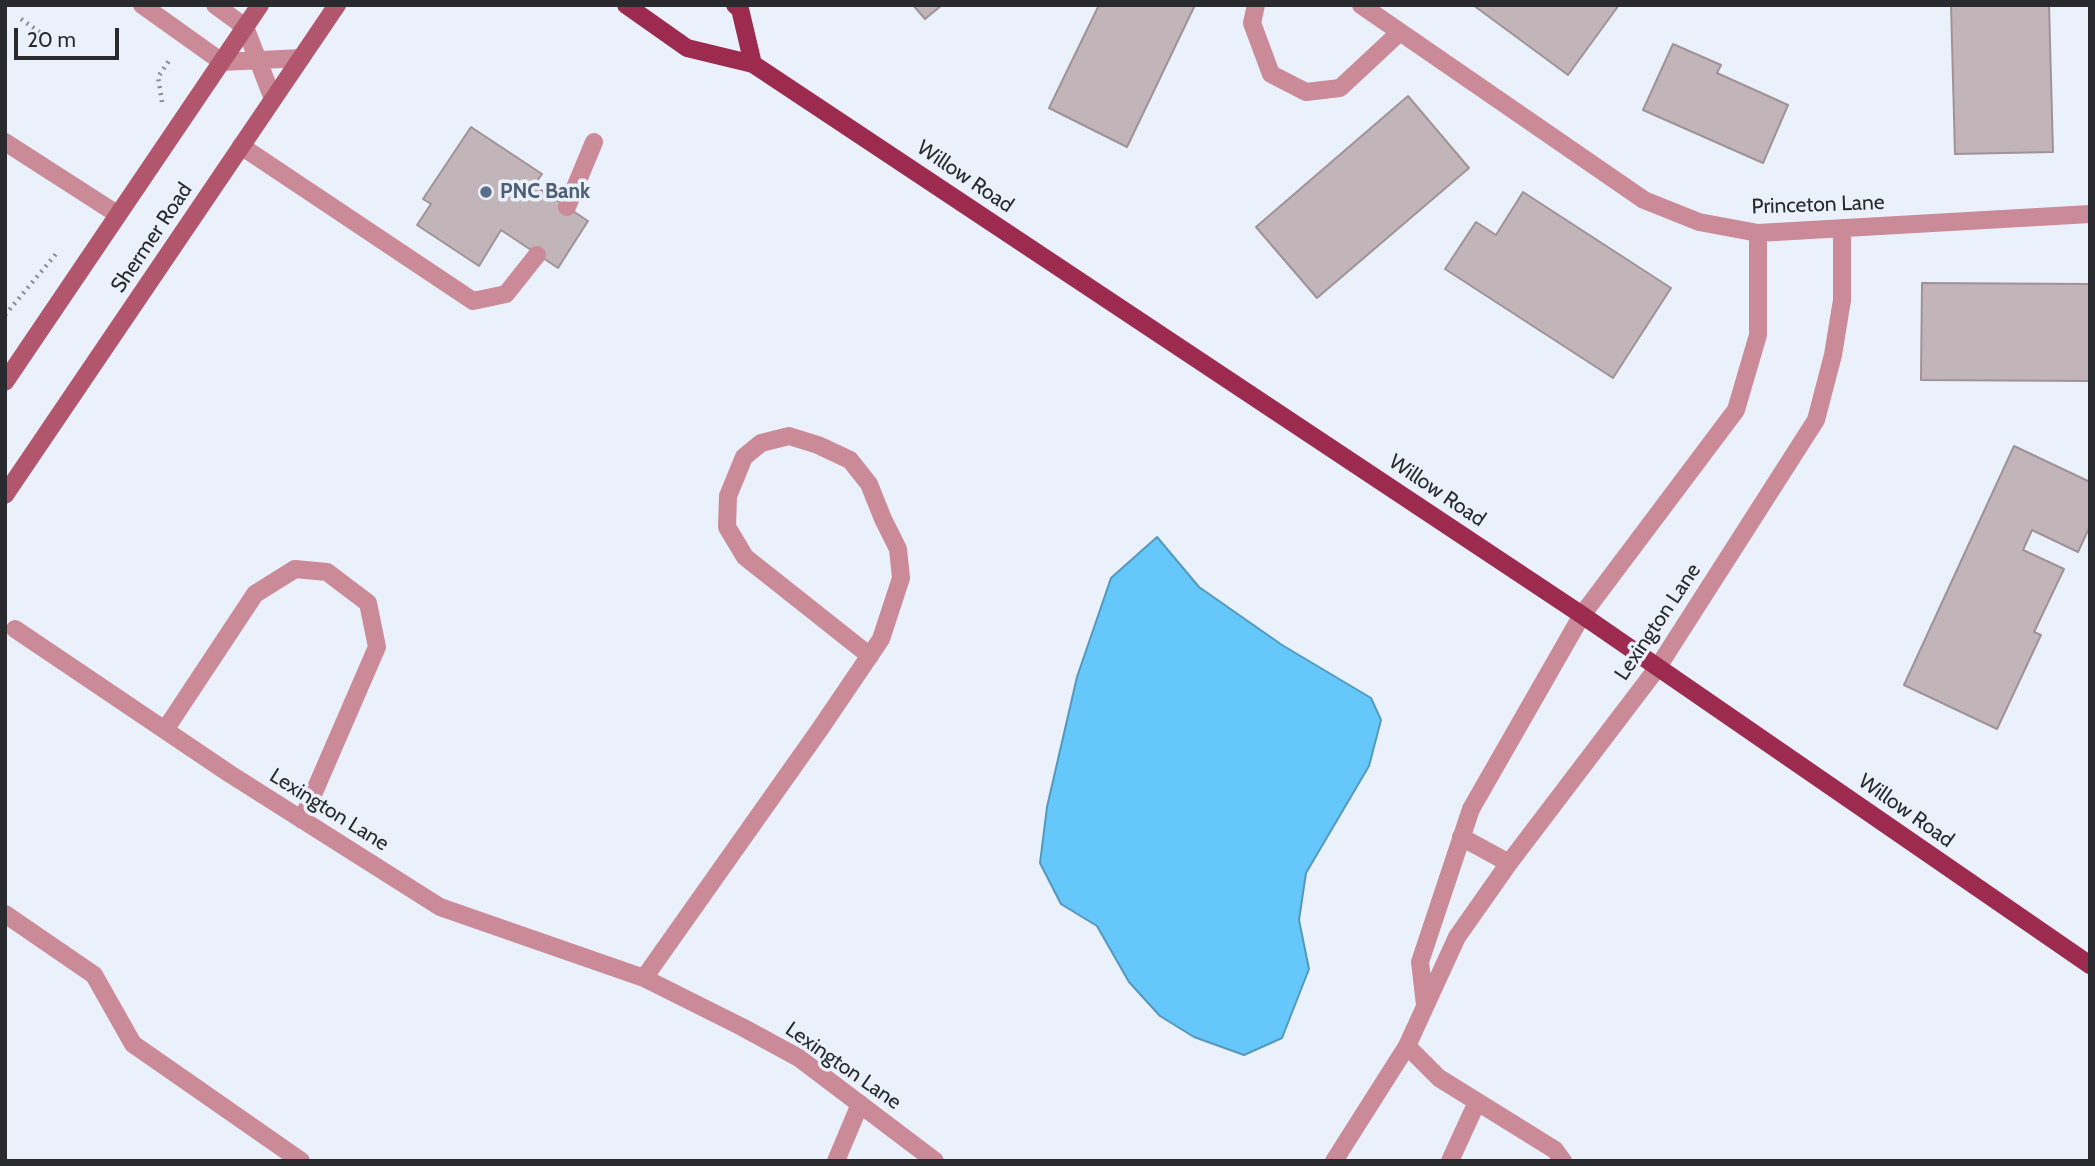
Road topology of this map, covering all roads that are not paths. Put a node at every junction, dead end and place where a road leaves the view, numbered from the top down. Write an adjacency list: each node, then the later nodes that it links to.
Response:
1 (215, 5): 9 (street)
2 (260, 5): 9 (main road, Shermer Road)
3 (337, 5): 11 (main road, Shermer Road)
4 (626, 5): 14 (main road, Willow Road)
5 (734, 5): 14 (main road)
6 (1256, 5): 10 (street)
7 (1362, 5): 10 (street, Princeton Lane)
8 (146, 8): 13 (street)
9 (245, 27): 12 (street); 13 (main road, Shermer Road)
10 (1400, 32): 23 (street, Princeton Lane)
11 (301, 58): 12 (street); 15 (main road, Shermer Road)
12 (258, 60): 13 (street); 15 (street)
13 (222, 62): 20 (main road, Shermer Road)
14 (753, 64): 27 (main road, Willow Road)
15 (274, 99): 18 (main road, Shermer Road)
16 (5, 142): 20 (street)
17 (594, 142): 19 (street)
18 (241, 146): 24 (street); 26 (main road, Shermer Road)
19 (567, 207)
20 (117, 214): 25 (main road, Shermer Road)
21 (2090, 214): 22 (street, Princeton Lane)
22 (1842, 228): 23 (street, Princeton Lane); 30 (street, Lexington Lane)
23 (1758, 233): 27 (street)
24 (537, 255)
25 (5, 382)
26 (5, 495)
27 (1583, 615): 30 (main road, Willow Road); 33 (street)
28 (15, 629): 31 (street, Lexington Lane)
29 (870, 656): 29 (street); 37 (street)
30 (1658, 667): 34 (street, Lexington Lane); 36 (main road, Willow Road)
31 (165, 730): 32 (street, Lexington Lane); 32 (street)
32 (302, 820): 37 (street, Lexington Lane)
33 (1461, 836): 34 (street); 38 (street)
34 (1508, 863): 38 (street, Lexington Lane)
35 (5, 914): 42 (street)
36 (2090, 965)
37 (644, 978): 41 (street, Lexington Lane)
38 (1426, 1007): 39 (street, Lexington Lane)
39 (1407, 1046): 40 (street); 45 (street, Lexington Lane)
40 (1477, 1102): 46 (street); 47 (street)
41 (860, 1104): 43 (street); 44 (street, Lexington Lane)
42 (301, 1161)
43 (836, 1161)
44 (936, 1161)
45 (1334, 1161)
46 (1450, 1161)
47 (1563, 1161)

